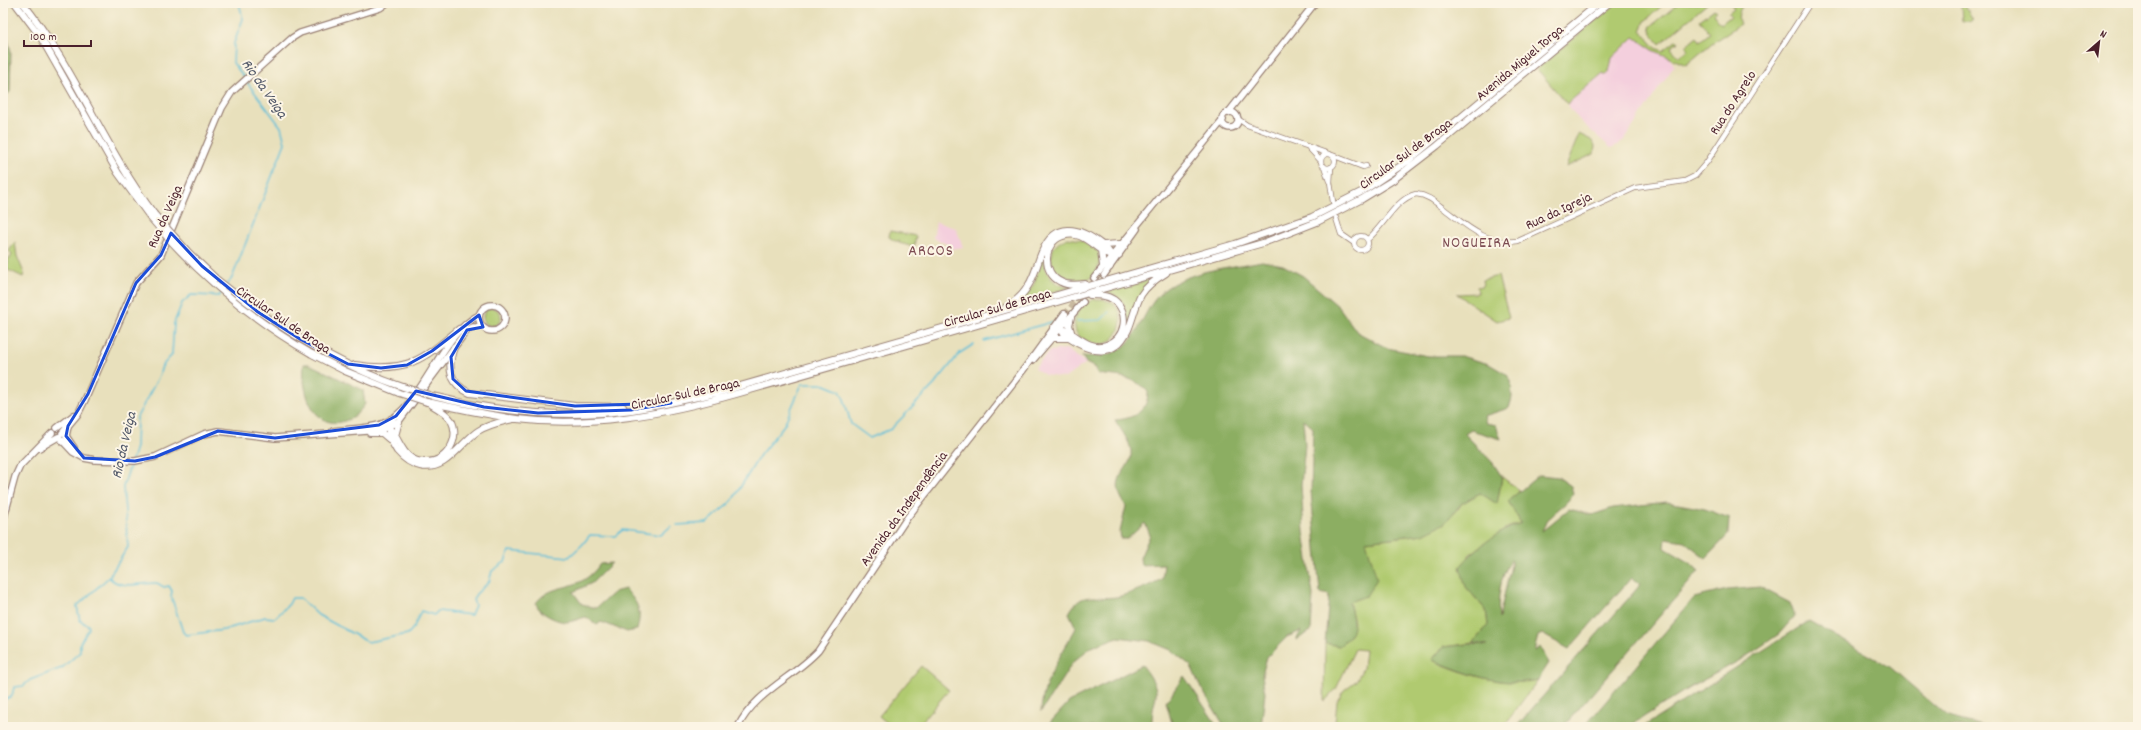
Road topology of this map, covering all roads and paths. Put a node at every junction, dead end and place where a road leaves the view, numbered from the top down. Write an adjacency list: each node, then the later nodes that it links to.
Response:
1 (15, 3): 24 (highway, Circular Sul de Braga)
2 (23, 3): 24 (highway, Circular Sul de Braga)
3 (387, 3): 54 (main road, Rua da Veiga)
4 (1315, 3): 8 (main road)
5 (1599, 3): 12 (highway, Avenida Miguel Torga)
6 (1609, 3): 12 (highway, Avenida Miguel Torga)
7 (1810, 3): 18 (street, Rua do Agrelo)
8 (1236, 102): 9 (main road); 10 (main road)
9 (1228, 113): 10 (main road); 11 (main road)
10 (1236, 119): 13 (main road); 15 (street)
11 (1223, 120): 13 (main road); 14 (main road)
12 (1461, 122): 35 (highway, Circular Sul de Braga); 37 (highway, Circular Sul de Braga)
13 (1226, 127): 14 (main road)
14 (1213, 132): 25 (main road)
15 (1308, 147): 16 (street); 19 (street)
16 (1330, 155): 17 (street); 19 (street); 20 (street)
17 (1348, 161): 20 (street); 21 (street)
18 (1707, 162): 27 (street, Rua da Igreja)
19 (1322, 164): 20 (street); 22 (street)
20 (1332, 166): 22 (street)
21 (1366, 166)
22 (1330, 182): 23 (street)
23 (1333, 202)
24 (152, 216): 50 (highway, Circular Sul de Braga, bridge); 52 (highway, Circular Sul de Braga, bridge)
25 (1144, 218): 29 (main road); 31 (main road)
26 (1336, 218): 28 (street)
27 (1368, 239): 28 (street); 28 (street)
28 (1354, 242)
29 (1120, 244): 30 (highway); 32 (main road)
30 (1102, 248): 32 (highway); 33 (highway); 37 (highway); 40 (highway)
31 (1119, 255): 32 (highway); 34 (main road)
32 (1112, 256): 33 (main road); 34 (highway)
33 (1103, 266): 37 (main road)
34 (1110, 267): 36 (main road)
35 (1171, 269): 38 (highway, Circular Sul de Braga); 47 (highway)
36 (1104, 275)
37 (1093, 281): 40 (highway, Circular Sul de Braga)
38 (1087, 294): 47 (highway); 56 (highway, Circular Sul de Braga)
39 (1083, 302): 42 (main road, Avenida da Independência)
40 (1002, 310): 53 (highway, Circular Sul de Braga)
41 (479, 315): 43 (main road); 43 (main road); 46 (main road)
42 (1068, 316): 44 (main road, Avenida da Independência); 45 (highway); 47 (highway)
43 (483, 327): 49 (main road)
44 (1053, 328): 45 (highway); 51 (main road, Avenida da Independência)
45 (1061, 328): 47 (highway); 48 (main road, Avenida da Independência)
46 (459, 329): 50 (highway); 55 (main road)
47 (1070, 336): 48 (highway)
48 (1053, 338): 51 (main road, Avenida da Independência)
49 (454, 347): 53 (highway); 57 (main road)
50 (348, 364): 53 (highway, Circular Sul de Braga, bridge)
51 (1024, 369): 71 (main road, Avenida da Independência)
52 (427, 402): 56 (highway, Circular Sul de Braga); 66 (highway)
53 (671, 403)
54 (80, 410): 59 (main road, Rua da Veiga); 61 (main road, Rua da Veiga)
55 (391, 419): 58 (main road); 60 (highway)
56 (517, 419): 66 (highway)
57 (399, 421): 60 (main road); 66 (highway)
58 (382, 424): 60 (highway); 65 (main road)
59 (68, 426): 64 (main road, Rua da Veiga); 68 (main road)
60 (389, 427): 63 (main road); 66 (highway)
61 (57, 428): 62 (main road, Rua da Veiga); 64 (main road)
62 (52, 433): 64 (main road); 69 (main road, Rua da Veiga)
63 (370, 433): 65 (main road); 66 (highway)
64 (60, 435): 67 (main road, Rua da Veiga); 68 (main road)
65 (302, 436): 68 (main road)
66 (394, 439)
67 (50, 443): 68 (main road); 69 (main road)
68 (67, 443)
69 (38, 448): 70 (main road, Rua da Veiga)
70 (3, 521)
71 (738, 727)

